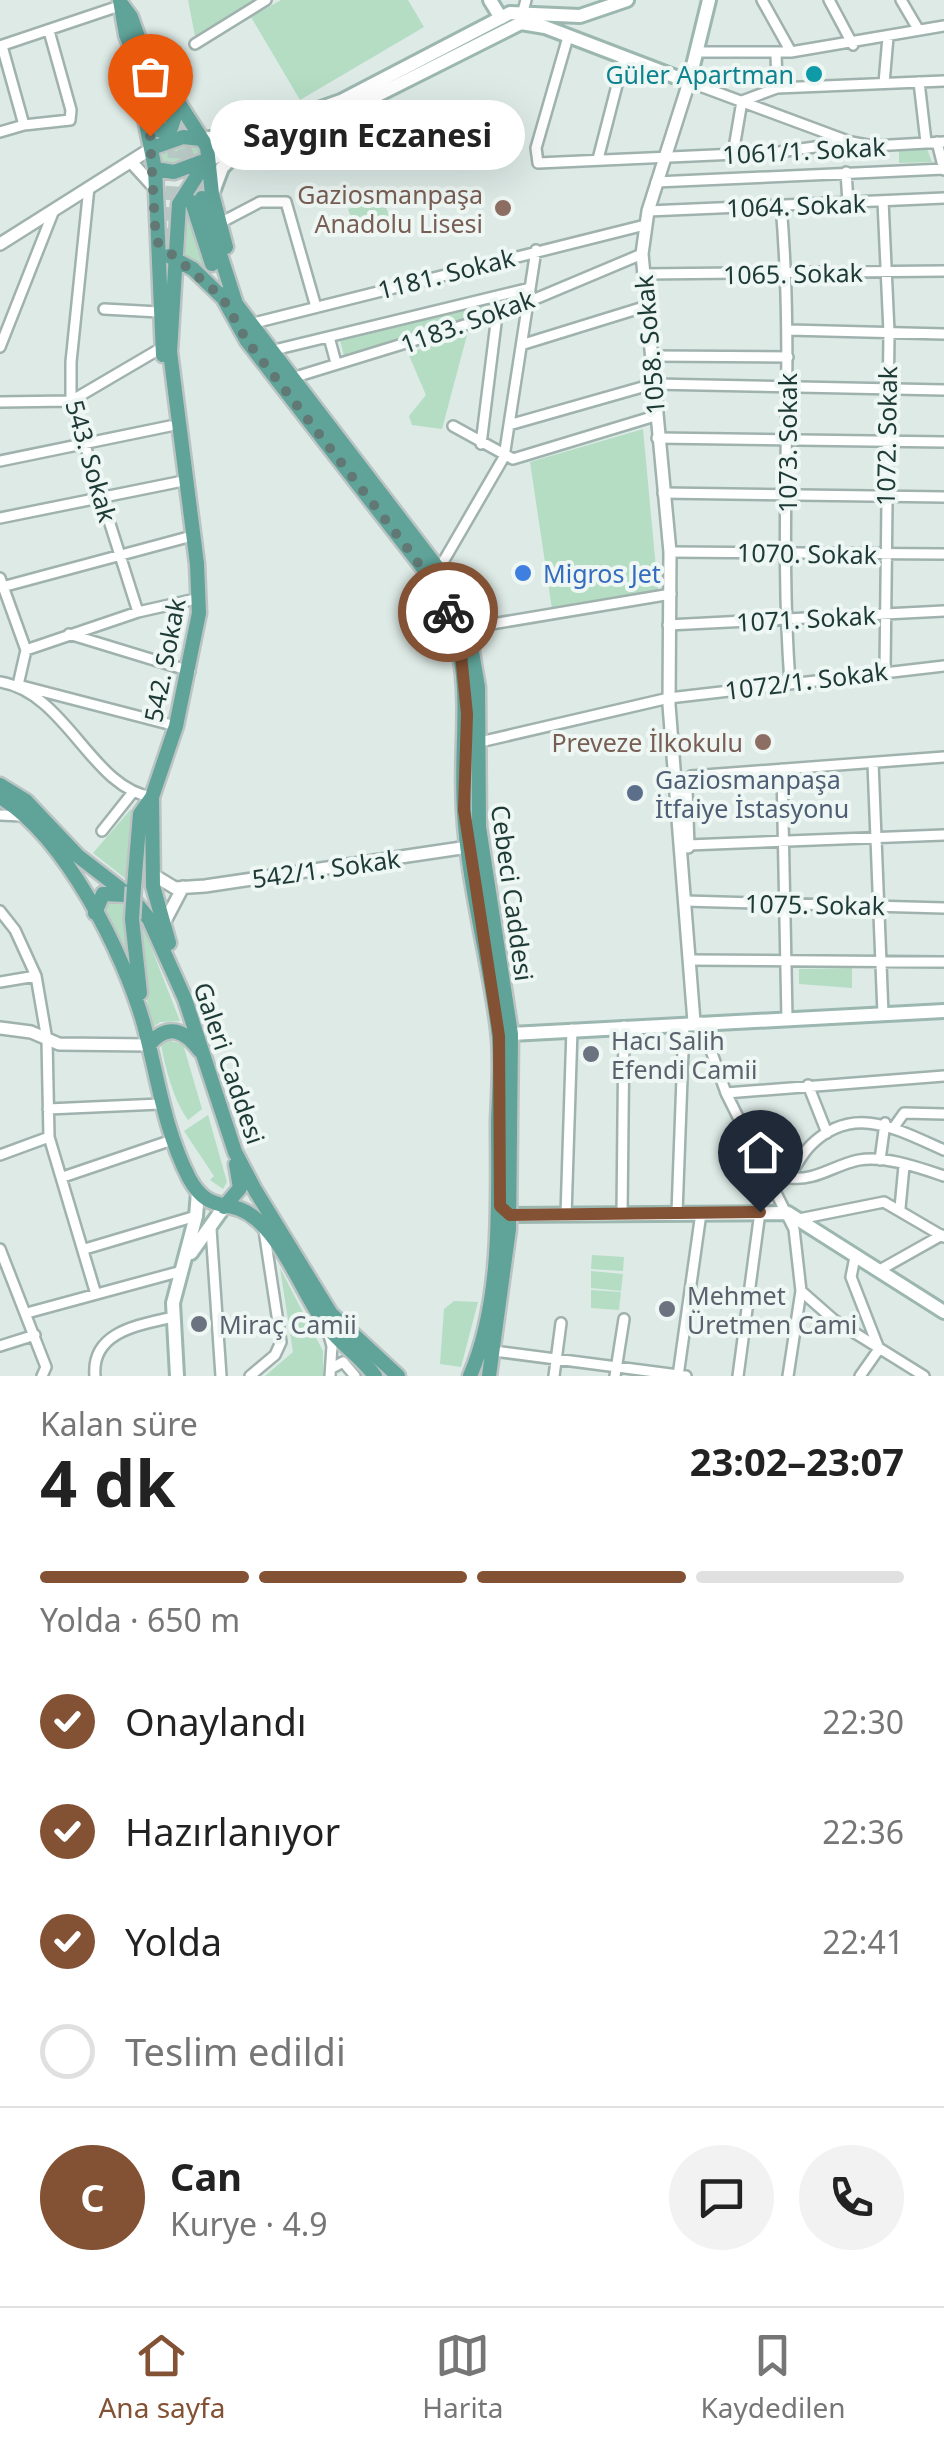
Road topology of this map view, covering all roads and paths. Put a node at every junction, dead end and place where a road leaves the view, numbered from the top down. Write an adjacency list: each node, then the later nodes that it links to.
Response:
1 (266, 0): 18 (street)
2 (490, 0): 12 (main road)
3 (509, 0): 10 (main road)
4 (628, 0): 11 (main road)
5 (709, 0): 22 (main road, 1058. Sokak)
6 (762, 0): 23 (street)
7 (829, 0): 20 (street)
8 (901, 0): 14 (street)
9 (121, 2): 15 (street); 19 (main road)
10 (525, 6): 11 (main road); 12 (main road)
11 (580, 16): 17 (main road)
12 (501, 18): 35 (main road)
13 (944, 26): 14 (street)
14 (918, 29): 16 (street)
15 (49, 32): 21 (street); 33 (street)
16 (888, 36): 20 (street); 29 (street)
17 (568, 37): 25 (main road); 38 (main road); 43 (street, 1061/1. Sokak)
18 (195, 44)
19 (135, 45): 32 (main road); 32 (main road)
20 (854, 45): 23 (street)
21 (1, 46): 33 (street)
22 (699, 52): 24 (street); 27 (main road, 1058. Sokak)
23 (791, 52): 24 (street)
24 (776, 53): 30 (street)
25 (624, 58): 27 (main road); 43 (street)
26 (944, 81): 28 (street)
27 (689, 82): 31 (street); 42 (street, 1058. Sokak)
28 (919, 82): 29 (street); 37 (street)
29 (884, 83): 30 (street)
30 (777, 88): 31 (street)
31 (742, 102): 36 (street); 41 (street)
32 (160, 124): 35 (main road); 35 (main road); 45 (street); 46 (main road, 542. Sokak)
33 (24, 125): 34 (street)
34 (0, 132)
35 (201, 139): 44 (main road)
36 (851, 142): 39 (street, 1061/1. Sokak); 40 (street, 1061/1. Sokak)
37 (936, 142): 39 (street, 1061/1. Sokak); 47 (street)
38 (245, 145): 44 (main road); 54 (main road)
39 (886, 145): 48 (street)
40 (779, 152): 41 (street, 1061/1. Sokak); 50 (street)
41 (733, 154): 42 (street, 1061/1. Sokak)
42 (664, 156): 43 (street, 1061/1. Sokak); 51 (street, 1058. Sokak)
43 (598, 159)
44 (208, 160): 46 (main road); 54 (main road); 67 (main road, 542. Sokak)
45 (128, 164): 46 (street); 52 (street); 53 (street)
46 (155, 169): 53 (main road, 542. Sokak)
47 (943, 170): 48 (street)
48 (890, 171): 49 (street)
49 (846, 172): 50 (street); 57 (street)
50 (782, 176): 51 (street)
51 (656, 182): 60 (street, 1058. Sokak)
52 (89, 187): 59 (street); 99 (street, 543. Sokak)
53 (156, 192): 63 (main road, 542. Sokak)
54 (202, 198): 61 (main road); 75 (main road, Cebeci Caddesi); 82 (main road, Cebeci Caddesi)
55 (944, 198): 56 (street, 1064. Sokak)
56 (883, 201): 57 (street, 1064. Sokak); 69 (street, 1072. Sokak)
57 (848, 202): 58 (street, 1064. Sokak)
58 (781, 205): 60 (street, 1064. Sokak); 70 (street, 1073. Sokak)
59 (55, 208): 64 (street); 88 (street)
60 (648, 211): 62 (street, 1058. Sokak)
61 (220, 224): 78 (street); 82 (main road)
62 (645, 225): 65 (street, 1181. Sokak); 66 (street, 1058. Sokak)
63 (156, 241): 67 (main road); 80 (main road, 542. Sokak)
64 (0, 244)
65 (536, 250): 74 (street); 78 (street, 1181. Sokak)
66 (642, 254): 71 (street, 1058. Sokak); 76 (street, 1183. Sokak)
67 (171, 262): 72 (main road); 73 (main road, 542. Sokak); 89 (main road)
68 (944, 271): 69 (street, 1065. Sokak)
69 (889, 272): 70 (street, 1065. Sokak); 84 (street, 1072. Sokak)
70 (787, 273): 71 (street, 1065. Sokak); 83 (street, 1073. Sokak)
71 (643, 274): 77 (street, 1058. Sokak)
72 (199, 276): 73 (main road); 75 (main road)
73 (174, 283): 113 (main road, 542. Sokak)
74 (530, 288): 76 (street); 86 (street)
75 (222, 297): 126 (main road, Cebeci Caddesi)
76 (529, 300): 81 (street, 1183. Sokak); 87 (street)
77 (647, 306): 87 (street); 91 (street, 1058. Sokak)
78 (316, 307): 82 (street, 1181. Sokak)
79 (104, 309): 80 (street)
80 (159, 312): 89 (main road, 542. Sokak)
81 (496, 314): 93 (street, 1183. Sokak); 110 (street)
82 (245, 318): 90 (main road, Cebeci Caddesi)
83 (789, 330): 84 (street); 92 (street, 1073. Sokak)
84 (890, 332): 85 (street); 97 (street, 1072. Sokak)
85 (944, 334)
86 (329, 337): 90 (street); 93 (street)
87 (524, 344): 104 (street)
88 (0, 347)
89 (162, 347): 99 (street); 102 (main road, 542. Sokak)
90 (268, 352): 94 (main road, Cebeci Caddesi)
91 (651, 356): 92 (street); 95 (street, 1058. Sokak)
92 (788, 357): 96 (street, 1073. Sokak)
93 (336, 362): 94 (street, 1183. Sokak)
94 (289, 378): 126 (main road, Cebeci Caddesi)
95 (653, 384): 96 (street); 101 (street, 1058. Sokak); 104 (street)
96 (788, 388): 97 (street); 106 (street, 1073. Sokak)
97 (886, 390): 98 (street); 107 (street, 1072. Sokak)
98 (944, 390)
99 (71, 401): 100 (street); 108 (street, 543. Sokak)
100 (0, 402)
101 (656, 416): 105 (street, 1058. Sokak); 111 (street)
102 (170, 426): 108 (street); 113 (main road, 542. Sokak)
103 (453, 426): 110 (street)
104 (508, 426): 111 (street)
105 (657, 438): 106 (street); 115 (street, 1058. Sokak)
106 (787, 438): 107 (street); 114 (street, 1073. Sokak)
107 (886, 440): 109 (street); 117 (street, 1072. Sokak)
108 (82, 442): 112 (street); 116 (street, 543. Sokak)
109 (944, 442)
110 (481, 444): 111 (street)
111 (504, 457): 126 (street)
112 (0, 462)
113 (183, 476): 116 (street); 120 (main road, 542. Sokak)
114 (786, 493): 115 (street); 117 (street); 122 (street, 1073. Sokak)
115 (663, 494): 121 (street, 1058. Sokak)
116 (100, 496): 119 (street); 123 (street, 543. Sokak)
117 (885, 496): 118 (street); 124 (street, 1072. Sokak)
118 (944, 497)
119 (0, 518)
120 (192, 536): 123 (street); 129 (main road, 542. Sokak)
121 (670, 552): 122 (street, 1070. Sokak); 128 (street, 1058. Sokak)
122 (788, 552): 124 (street, 1070. Sokak); 133 (street, 1073. Sokak)
123 (120, 554): 127 (street); 130 (street, 543. Sokak)
124 (884, 554): 125 (street, 1070. Sokak); 132 (street, 1072. Sokak)
125 (944, 554)
126 (438, 575): 136 (main road, Cebeci Caddesi); 164 (main road, Cebeci Caddesi)
127 (1, 584): 139 (street)
128 (670, 594): 135 (street, 1058. Sokak); 136 (street)
129 (200, 598): 130 (street); 141 (main road, 542. Sokak)
130 (138, 612): 134 (street)
131 (944, 612): 132 (street, 1071. Sokak)
132 (884, 614): 133 (street, 1071. Sokak); 142 (street, 1072. Sokak)
133 (786, 618): 135 (street, 1071. Sokak); 144 (street, 1073. Sokak)
134 (107, 622): 137 (street); 138 (street)
135 (668, 625): 146 (street, 1058. Sokak)
136 (468, 628): 148 (main road, Cebeci Caddesi)
137 (68, 633): 138 (street); 139 (street)
138 (103, 644): 141 (street)
139 (26, 650): 145 (street)
140 (944, 666): 142 (street, 1072/1. Sokak)
141 (190, 671): 147 (main road, 542. Sokak)
142 (885, 671): 144 (street, 1072/1. Sokak)
143 (0, 682): 145 (street)
144 (790, 682): 146 (street, 1072/1. Sokak)
145 (18, 685): 147 (street); 154 (street)
146 (669, 698): 148 (street, 1072/1. Sokak); 152 (street, 1058. Sokak)
147 (176, 726): 155 (main road, 542. Sokak)
148 (480, 742): 164 (main road, Cebeci Caddesi)
149 (944, 757): 150 (street)
150 (873, 763): 151 (street); 161 (street)
151 (782, 769): 152 (street); 162 (street)
152 (684, 777): 163 (street, 1058. Sokak)
153 (0, 784): 167 (main road, Galeri Caddesi)
154 (133, 792): 155 (street); 159 (street)
155 (152, 796): 165 (main road); 167 (main road, 542. Sokak)
156 (0, 797): 158 (main road)
157 (0, 816): 158 (street)
158 (26, 816): 173 (main road)
159 (102, 831)
160 (944, 835): 161 (street)
161 (877, 839): 162 (street); 170 (street)
162 (783, 841): 163 (street); 169 (street)
163 (685, 845): 168 (street, 1058. Sokak)
164 (475, 846): 166 (street, 542/1. Sokak); 190 (main road, Cebeci Caddesi)
165 (152, 874): 166 (street); 174 (main road)
166 (183, 887): 174 (street)
167 (132, 892): 173 (main road); 180 (main road, Galeri Caddesi); 185 (main road, 542. Sokak, bridge)
168 (686, 900): 169 (street, 1075. Sokak); 175 (street, 1058. Sokak)
169 (787, 904): 170 (street, 1075. Sokak); 176 (street)
170 (881, 904): 171 (street, 1075. Sokak); 177 (street)
171 (944, 908)
172 (0, 911): 179 (street)
173 (96, 913): 185 (main road)
174 (163, 925): 180 (main road)
175 (690, 960): 176 (street); 186 (street, 1058. Sokak)
176 (787, 962): 177 (street); 184 (street)
177 (882, 962): 178 (street); 183 (street)
178 (944, 962)
179 (36, 976): 181 (street); 191 (street)
180 (176, 976): 193 (main road, Galeri Caddesi)
181 (0, 982)
182 (944, 1011): 183 (main road)
183 (882, 1014): 184 (main road)
184 (787, 1019): 186 (main road)
185 (143, 1022): 192 (main road)
186 (693, 1023): 187 (main road); 196 (street); 218 (street)
187 (624, 1026): 189 (main road); 220 (street)
188 (0, 1028): 191 (street)
189 (572, 1029): 190 (main road); 222 (street)
190 (505, 1035): 214 (main road, Cebeci Caddesi); 221 (main road, Cebeci Caddesi)
191 (48, 1040): 192 (street); 198 (street)
192 (148, 1045): 193 (main road); 197 (main road)
193 (206, 1060): 205 (main road, Galeri Caddesi)
194 (944, 1076): 195 (street)
195 (808, 1085): 196 (street); 201 (street)
196 (726, 1093): 212 (street)
197 (160, 1104): 198 (street); 203 (main road)
198 (48, 1109): 202 (street)
199 (944, 1114): 200 (street)
200 (890, 1125): 201 (street); 204 (street); 207 (street)
201 (828, 1132): 211 (street)
202 (48, 1136): 206 (street); 210 (street)
203 (172, 1140): 210 (street); 213 (main road)
204 (944, 1150)
205 (234, 1152): 215 (main road); 256 (main road, Galeri Caddesi)
206 (0, 1155)
207 (880, 1160): 208 (street); 211 (street)
208 (904, 1166): 209 (street); 216 (street)
209 (944, 1176)
210 (63, 1177): 228 (street)
211 (790, 1178): 212 (street)
212 (775, 1186): 224 (street)
213 (198, 1192): 215 (main road); 223 (main road)
214 (497, 1200): 221 (main road); 257 (main road, Cebeci Caddesi)
215 (224, 1206): 225 (main road); 226 (main road)
216 (900, 1208): 224 (street); 227 (street)
217 (760, 1212): 219 (main road); 224 (main road); 262 (street)
218 (677, 1213): 219 (main road); 220 (main road)
219 (700, 1213): 260 (street)
220 (622, 1214): 222 (main road)
221 (510, 1215): 222 (main road); 245 (main road, Cebeci Caddesi)
222 (566, 1215)
223 (196, 1216): 228 (street); 231 (main road)
224 (793, 1216): 230 (main road); 235 (street)
225 (212, 1224): 231 (main road); 252 (street)
226 (264, 1228): 241 (main road); 253 (street)
227 (943, 1236): 232 (street)
228 (85, 1249): 234 (street)
229 (0, 1250): 233 (street)
230 (855, 1257): 232 (main road); 244 (street)
231 (180, 1267): 234 (street); 238 (main road)
232 (878, 1271): 236 (main road)
233 (5, 1279): 237 (street)
234 (96, 1291): 237 (street)
235 (801, 1292): 244 (street); 263 (street)
236 (944, 1312)
237 (27, 1313): 242 (street)
238 (172, 1317): 250 (street); 251 (main road)
239 (624, 1319): 247 (street)
240 (561, 1323): 246 (street)
241 (325, 1325): 248 (street); 255 (main road)
242 (34, 1335): 243 (street); 249 (street)
243 (0, 1346)
244 (879, 1349): 264 (street); 265 (street)
245 (494, 1351): 246 (street); 258 (main road, Cebeci Caddesi)
246 (557, 1356): 247 (street); 259 (street)
247 (616, 1371): 260 (street)
248 (331, 1372): 254 (street)
249 (42, 1376)
250 (96, 1376)
251 (177, 1376)
252 (221, 1376)
253 (250, 1376)
254 (355, 1376)
255 (375, 1376)
256 (398, 1376)
257 (470, 1376)
258 (490, 1376)
259 (554, 1376)
260 (678, 1376): 261 (street)
261 (686, 1376)
262 (738, 1376)
263 (788, 1376)
264 (860, 1376)
265 (924, 1376)

